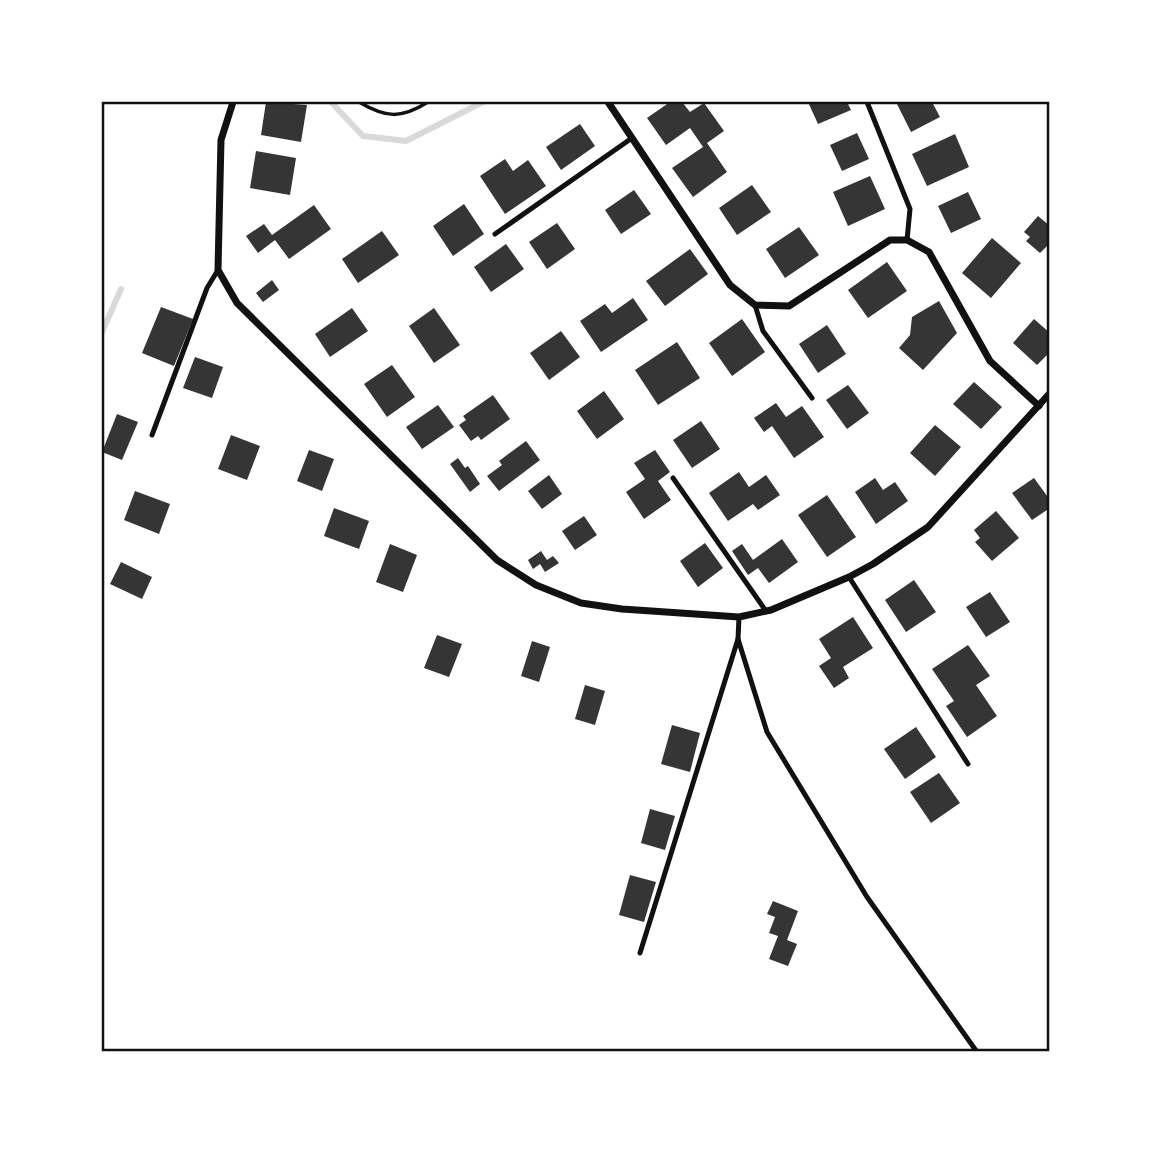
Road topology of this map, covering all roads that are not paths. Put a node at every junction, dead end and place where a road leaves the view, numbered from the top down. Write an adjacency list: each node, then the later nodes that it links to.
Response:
1 (233, 102): 7 (street)
2 (608, 102): 4 (street)
3 (867, 102): 6 (lane)
4 (632, 138): 5 (lane); 8 (street)
5 (495, 234)
6 (907, 240): 8 (street); 11 (street)
7 (218, 270): 12 (lane); 16 (street)
8 (755, 305): 10 (lane)
9 (1049, 393): 11 (street)
10 (812, 398)
11 (1039, 406): 14 (street)
12 (152, 435)
13 (673, 478): 15 (lane)
14 (849, 577): 15 (street); 18 (lane)
15 (766, 611): 16 (street)
16 (739, 617): 17 (lane)
17 (738, 639): 19 (lane); 20 (lane)
18 (968, 764)
19 (640, 953)
20 (977, 1052)

